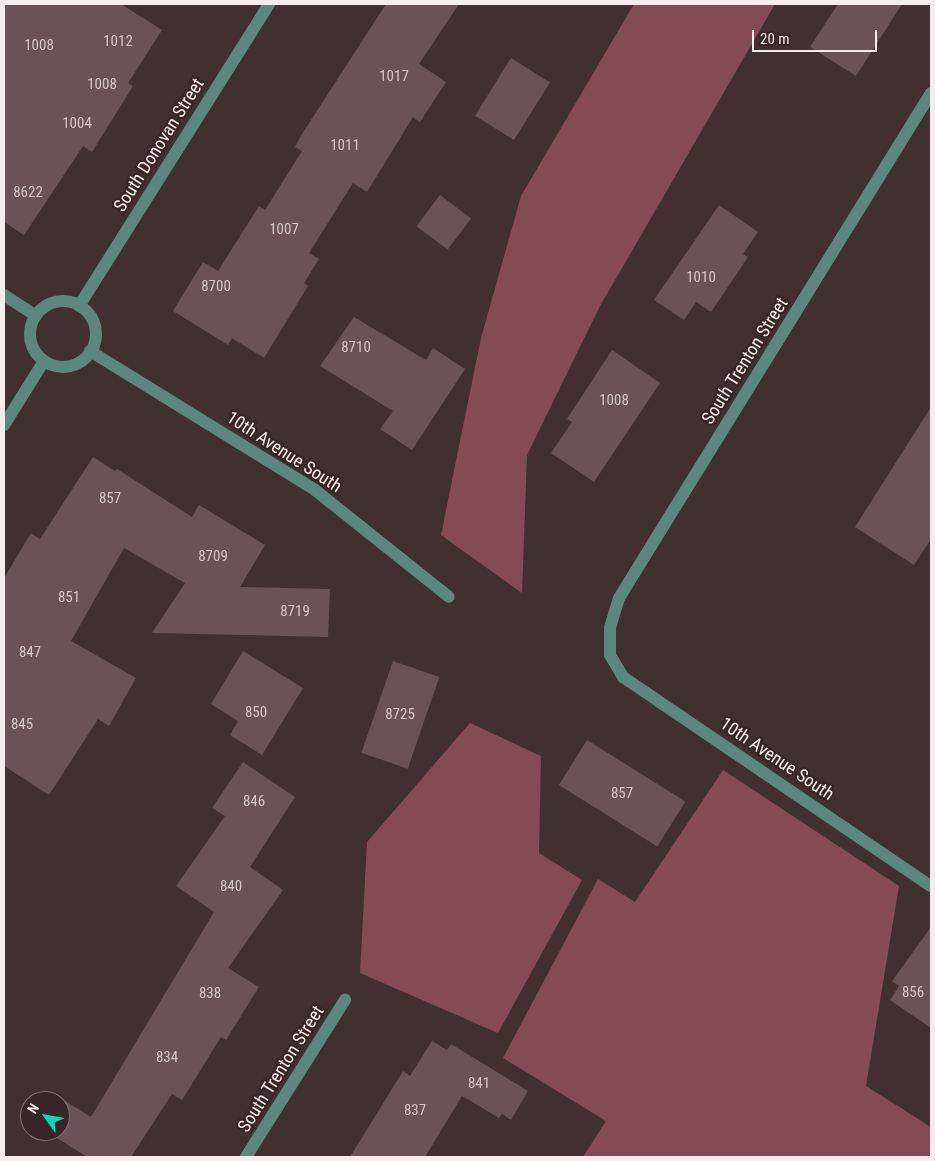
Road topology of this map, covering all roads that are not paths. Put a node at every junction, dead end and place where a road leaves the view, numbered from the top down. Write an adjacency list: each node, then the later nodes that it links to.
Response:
1 (269, 4): 4 (street, South Donovan Street)
2 (931, 93): 10 (street, South Trenton Street)
3 (4, 295): 5 (street)
4 (79, 306): 5 (street); 6 (street)
5 (36, 316): 7 (street)
6 (90, 351): 7 (street); 9 (street, 10th Avenue South)
7 (44, 361): 8 (street)
8 (4, 425)
9 (449, 597)
10 (610, 655): 11 (street, 10th Avenue South)
11 (931, 886)
12 (345, 1000): 13 (street, South Trenton Street)
13 (246, 1157)

